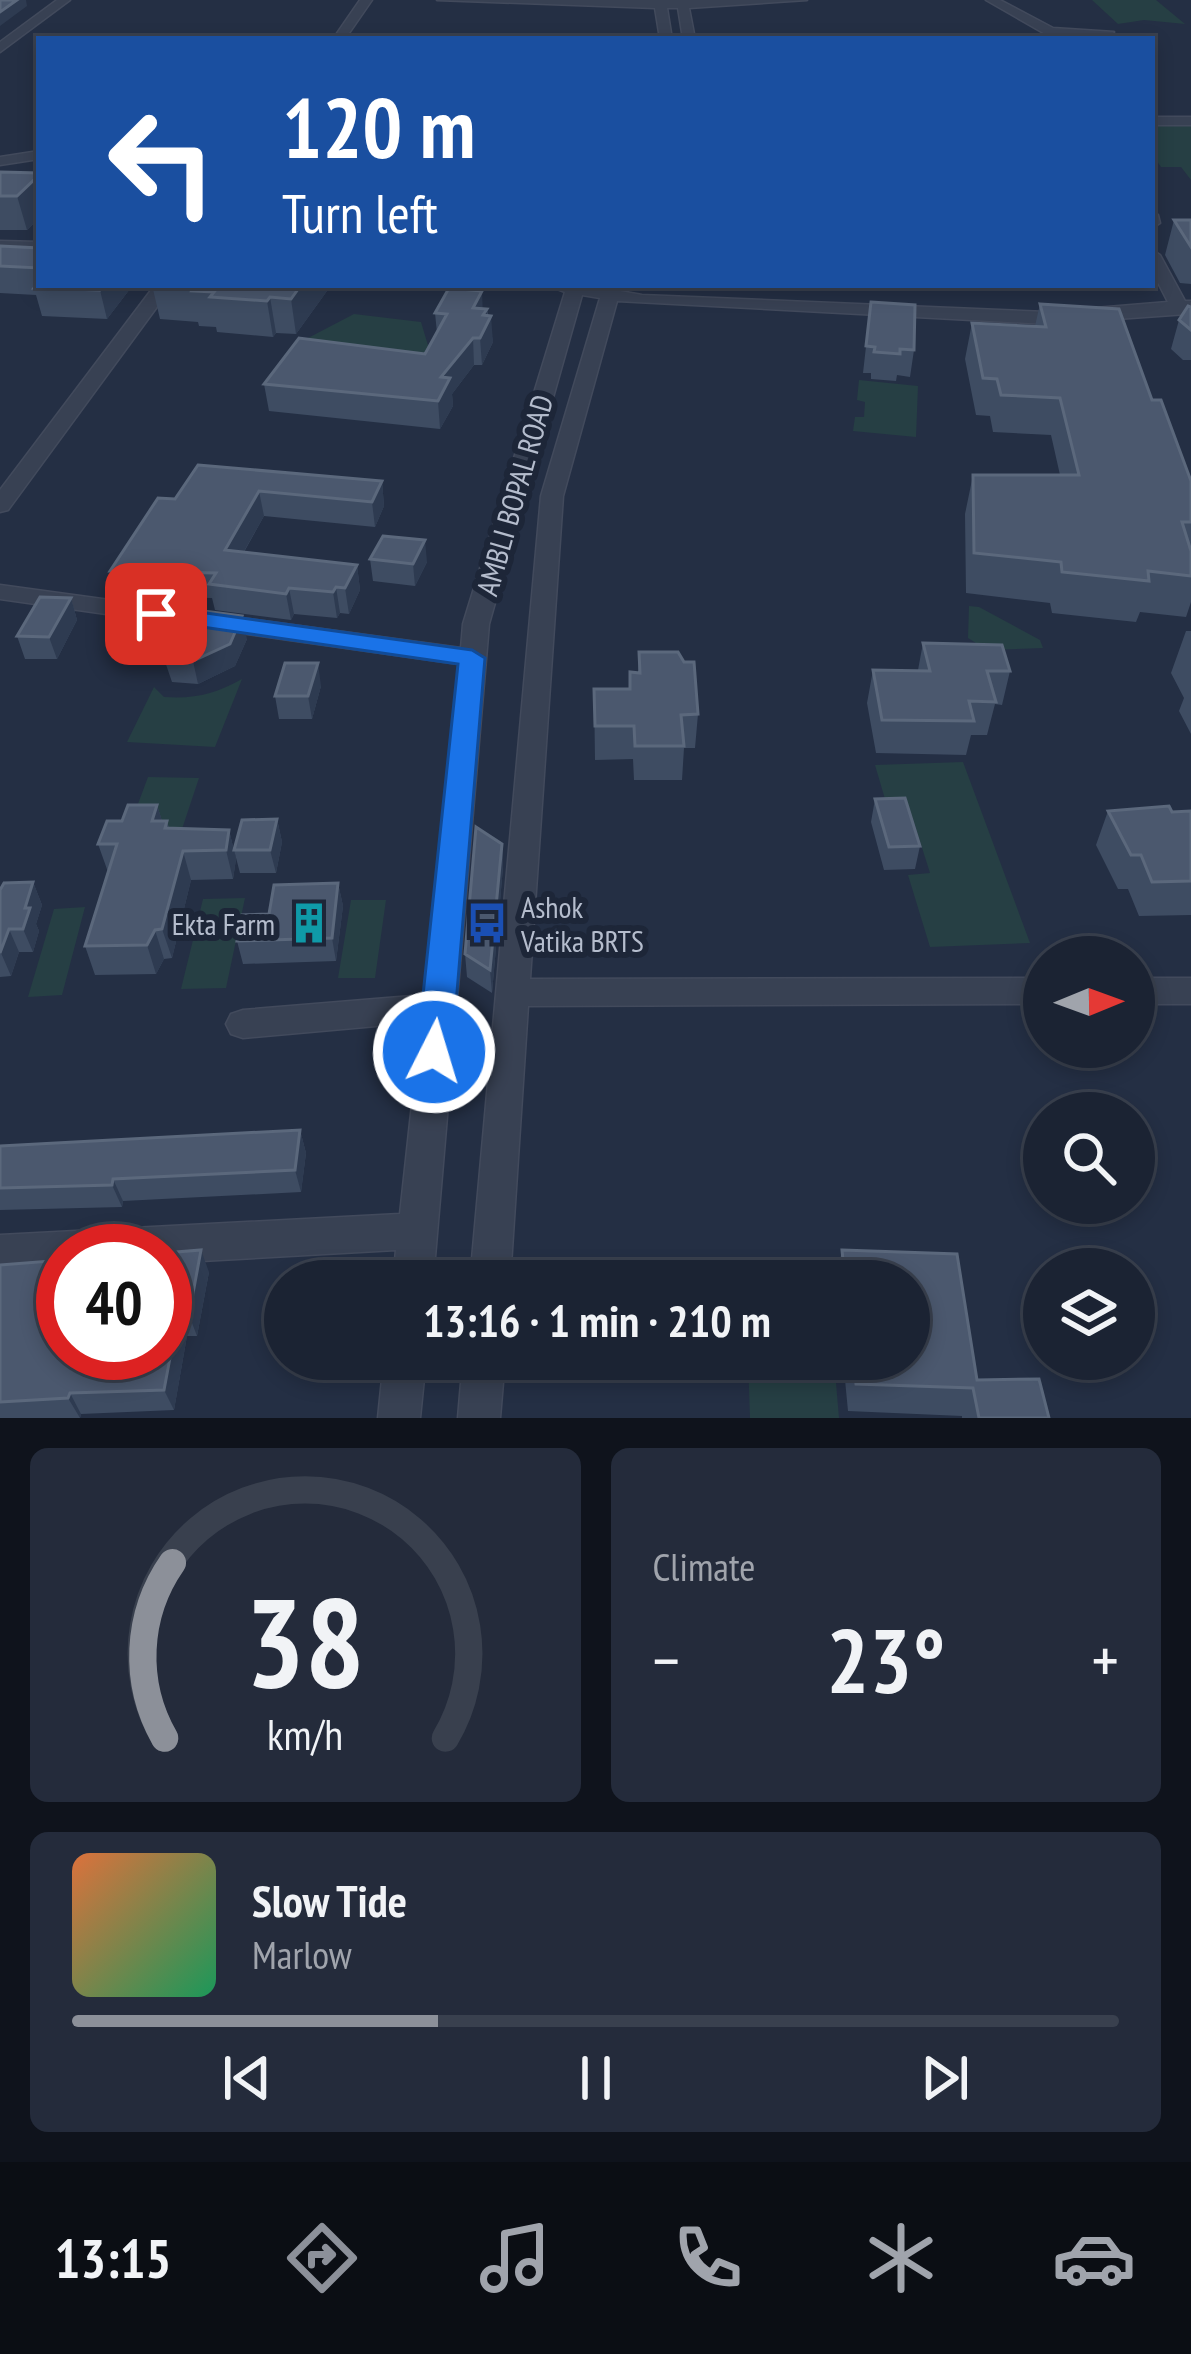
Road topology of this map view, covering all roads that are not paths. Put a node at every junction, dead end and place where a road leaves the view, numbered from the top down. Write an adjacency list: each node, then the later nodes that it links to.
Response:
1 (64, 0): 10 (street)
2 (366, 0): 12 (street)
3 (443, 0): 7 (street)
4 (579, 0): 7 (street)
5 (801, 0): 8 (street)
6 (992, 0): 11 (street)
7 (662, 2): 8 (street); 13 (street)
8 (681, 2): 14 (street)
9 (0, 24): 10 (street)
10 (33, 24): 15 (street)
11 (1108, 32)
12 (341, 36)
13 (666, 36)
14 (688, 36)
15 (0, 48)
16 (1191, 121): 17 (street)
17 (1155, 122)
18 (36, 155): 19 (street)
19 (0, 161)
20 (0, 246): 21 (street)
21 (36, 248)
22 (0, 256): 23 (street)
23 (36, 257)
24 (1155, 260): 28 (street)
25 (162, 288): 29 (street)
26 (574, 288): 31 (street, AMBLI BOPAL ROAD)
27 (614, 288): 28 (street); 35 (street, AMBLI BOPAL ROAD)
28 (1187, 308)
29 (0, 505)
30 (0, 592): 31 (street)
31 (472, 658): 36 (street, AMBLI BOPAL ROAD)
32 (1155, 991): 33 (street)
33 (1191, 991)
34 (1023, 992): 35 (street)
35 (512, 993): 41 (street, AMBLI BOPAL ROAD)
36 (438, 1007): 37 (street); 38 (street, AMBLI BOPAL ROAD)
37 (242, 1024)
38 (418, 1231): 39 (street); 40 (street, AMBLI BOPAL ROAD)
39 (0, 1254)
40 (415, 1260)
41 (492, 1260)
42 (403, 1380): 44 (street)
43 (482, 1380): 45 (street)
44 (399, 1418)
45 (479, 1418)

